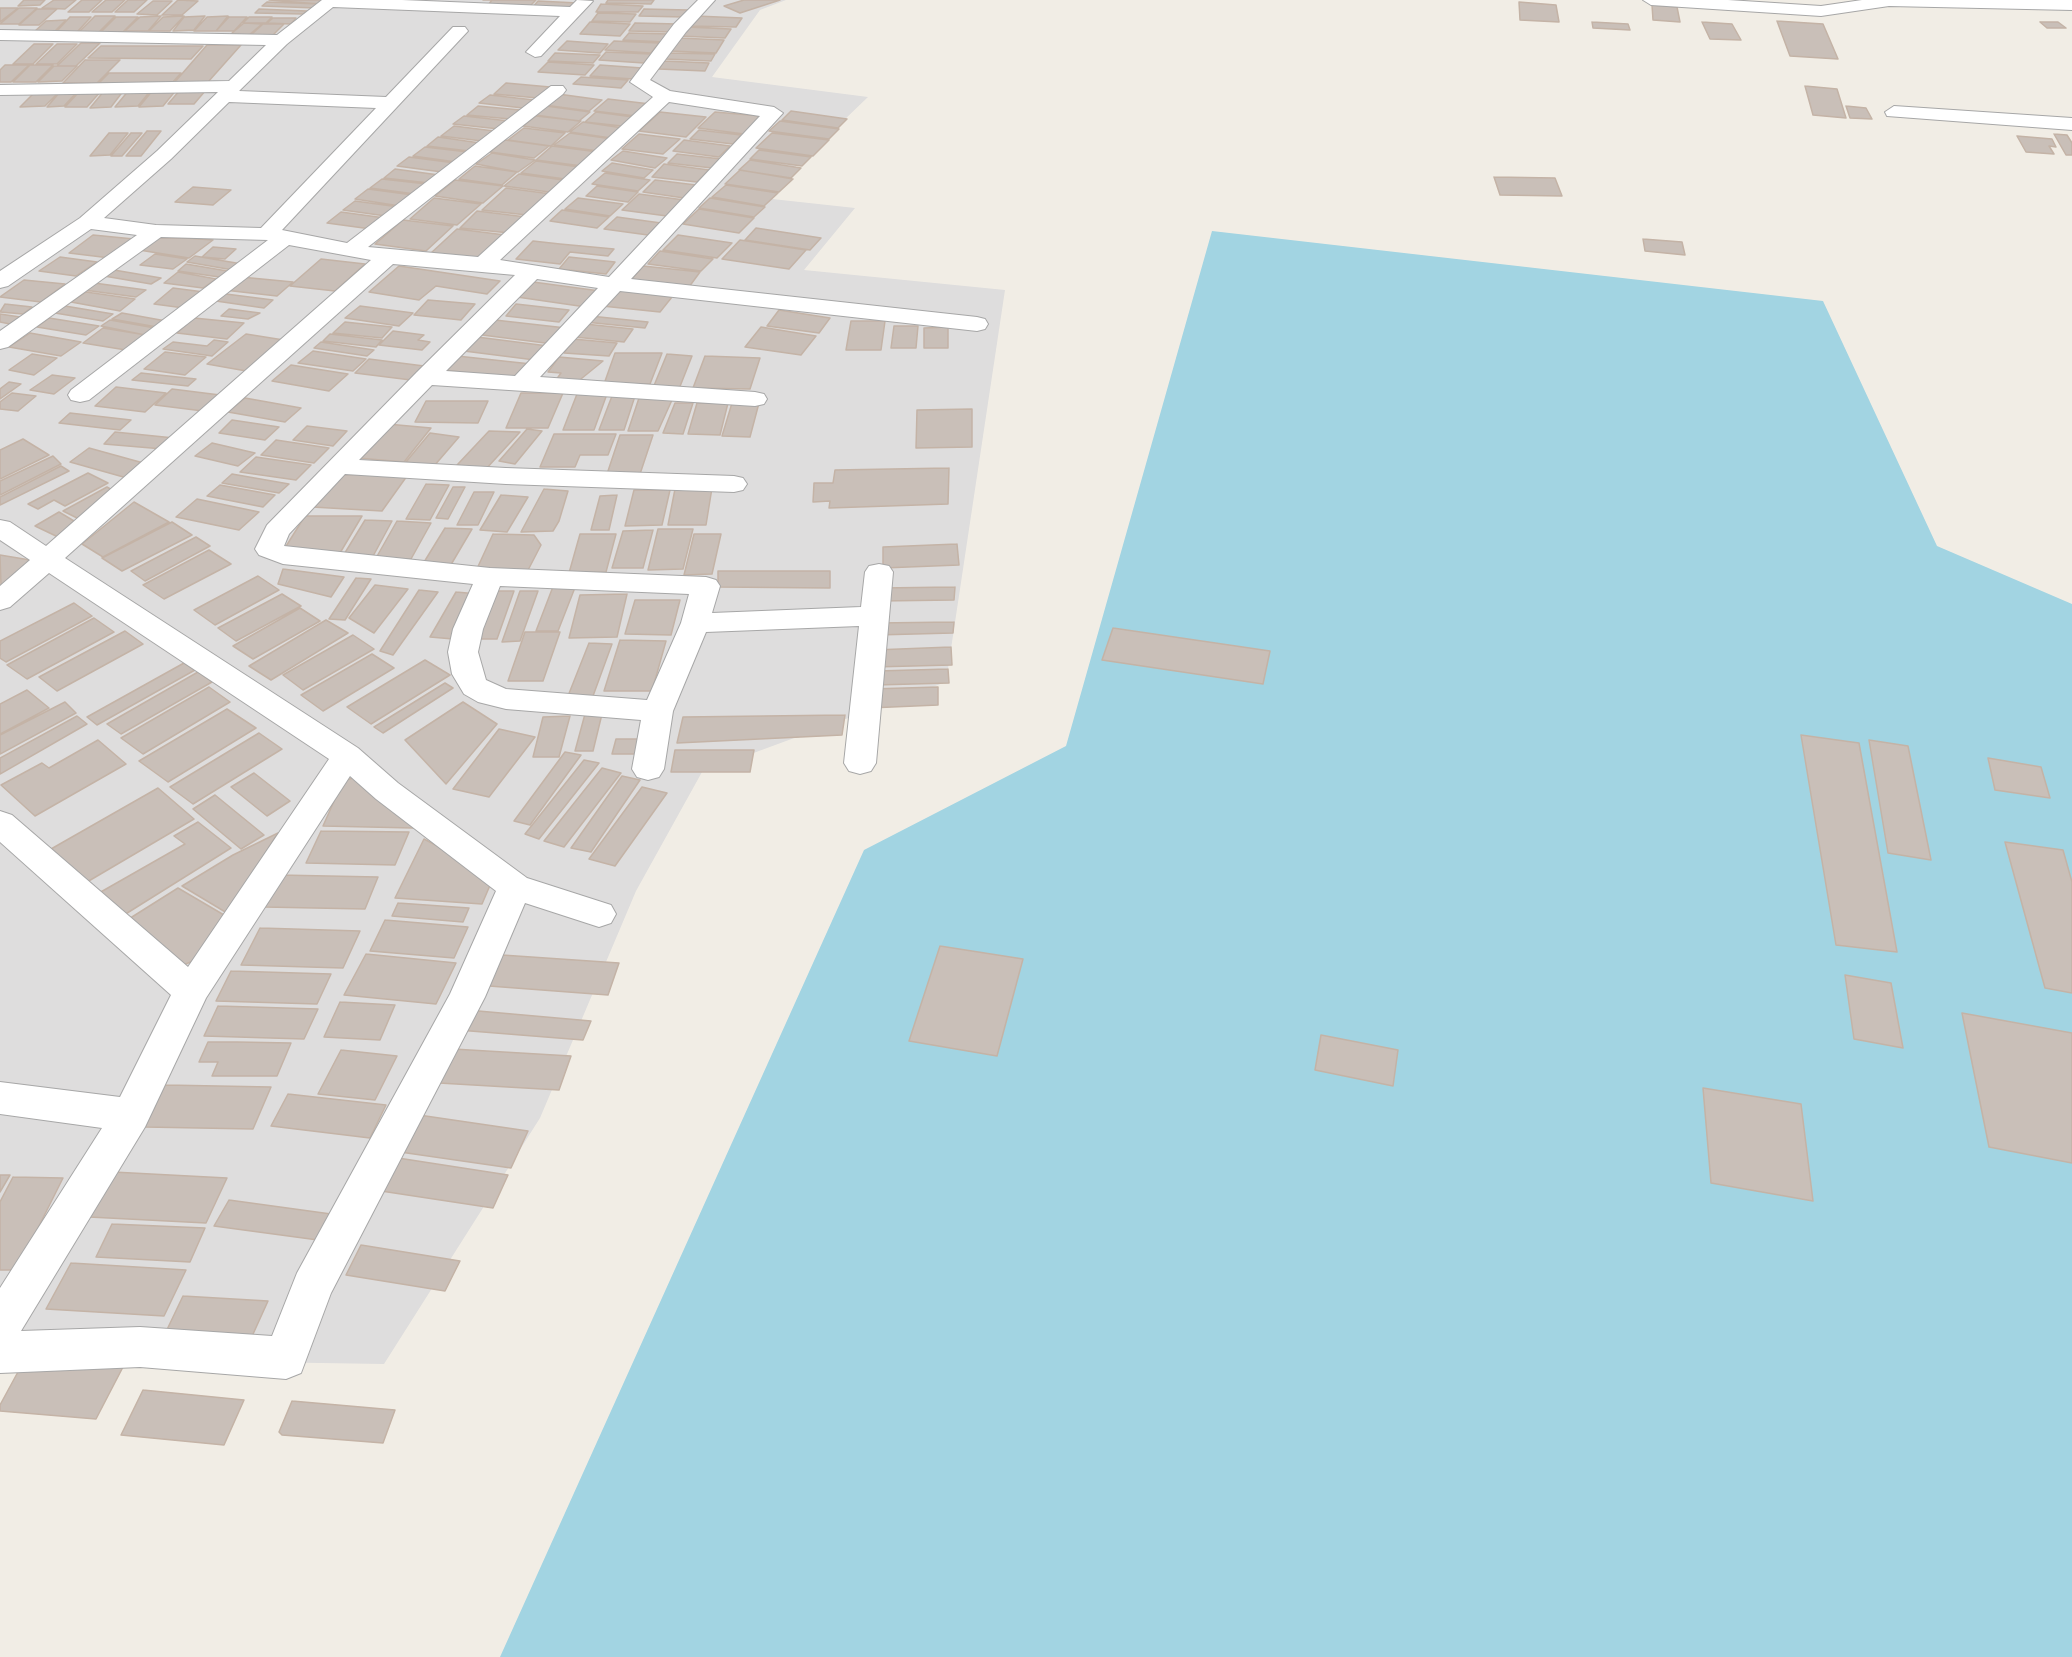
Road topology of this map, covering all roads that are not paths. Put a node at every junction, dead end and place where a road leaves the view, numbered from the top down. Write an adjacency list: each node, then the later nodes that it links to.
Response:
1 (707, 0): 14 (street)
2 (1651, 0): 5 (street)
3 (330, 1): 4 (street); 9 (street)
4 (468, 4): 6 (street)
5 (2072, 5)
6 (581, 6): 10 (street)
7 (459, 31): 15 (street)
8 (0, 35): 9 (street)
9 (281, 40): 13 (street)
10 (535, 52)
11 (0, 90): 13 (street)
12 (557, 90): 21 (street)
13 (228, 91): 15 (street); 18 (street)
14 (666, 96): 23 (street); 26 (street)
15 (391, 102): 20 (street)
16 (1894, 112): 17 (street)
17 (2072, 123)
18 (87, 222): 19 (street); 25 (street)
19 (156, 231): 20 (street); 28 (street)
20 (275, 236): 21 (street); 31 (street)
21 (351, 250): 22 (street)
22 (388, 257): 23 (street); 36 (street)
23 (483, 264): 24 (street)
24 (533, 270): 26 (street); 29 (street)
25 (3, 275)
26 (613, 284): 27 (street); 30 (street)
27 (977, 324)
28 (0, 342)
29 (425, 377): 30 (street); 33 (street)
30 (520, 384): 32 (street)
31 (80, 395)
32 (755, 399)
33 (338, 466): 34 (street); 38 (street)
34 (734, 484)
35 (0, 528): 36 (street)
36 (49, 559): 39 (street); 43 (street)
37 (879, 572): 40 (street)
38 (490, 577): 41 (street); 42 (street)
39 (0, 601)
40 (874, 616): 41 (street); 44 (street)
41 (695, 623): 42 (street)
42 (658, 711): 45 (street)
43 (347, 756): 47 (street); 49 (street)
44 (860, 763)
45 (648, 769)
46 (0, 824): 49 (street)
47 (514, 887): 48 (street); 53 (street)
48 (598, 914)
49 (191, 991): 51 (street)
50 (0, 1098): 51 (street)
51 (131, 1115): 52 (street)
52 (0, 1326)
53 (0, 1352)

